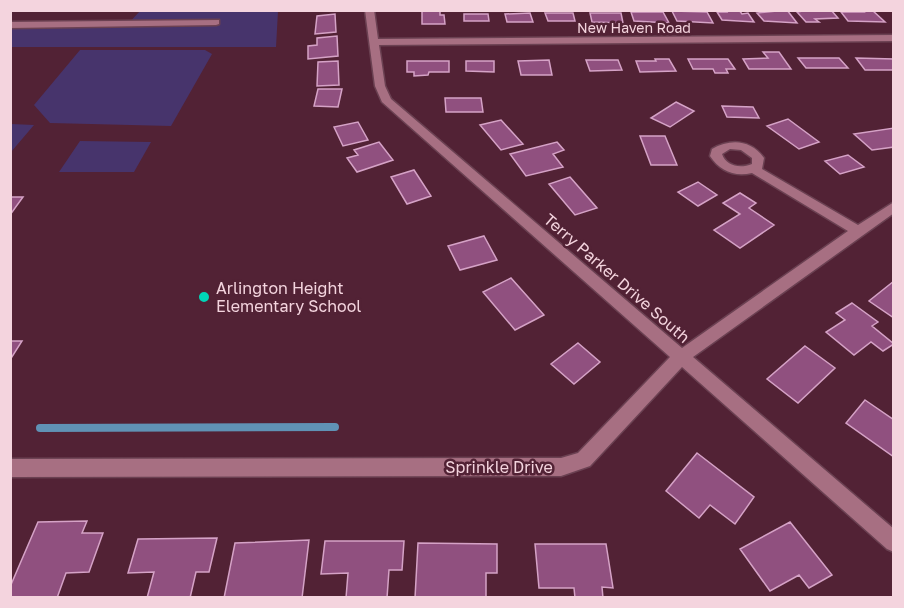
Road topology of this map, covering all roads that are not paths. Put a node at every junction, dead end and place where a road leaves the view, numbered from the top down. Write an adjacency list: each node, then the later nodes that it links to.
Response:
1 (369, 10): 5 (street, Terry Parker Drive South)
2 (216, 22): 3 (street)
3 (10, 25)
4 (894, 38): 5 (street, New Haven Road)
5 (374, 42): 9 (street, Terry Parker Drive South)
6 (754, 169): 8 (street)
7 (894, 206): 8 (street, Sprinkle Drive)
8 (858, 231): 9 (street, Sprinkle Drive)
9 (681, 357): 10 (street, Sprinkle Drive); 11 (street, Terry Parker Drive South)
10 (10, 468)
11 (894, 542)

